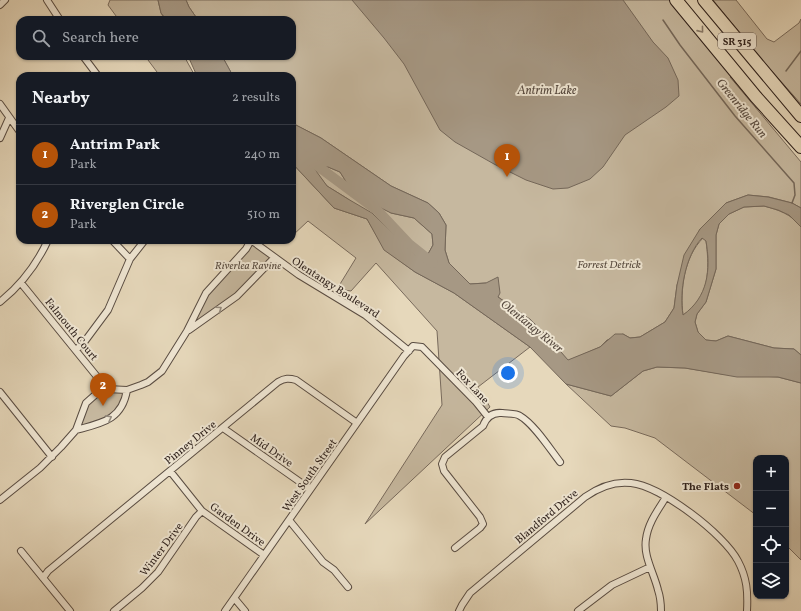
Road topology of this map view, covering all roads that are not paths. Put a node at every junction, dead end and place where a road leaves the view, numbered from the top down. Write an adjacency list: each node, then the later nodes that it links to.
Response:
1 (5, 0): 5 (street)
2 (47, 0): 6 (street)
3 (676, 0): 14 (highway, SR 315, one-way to 14)
4 (704, 0): 10 (highway, SR 315)
5 (0, 5)
6 (57, 16)
7 (86, 60): 8 (street)
8 (95, 72)
9 (0, 104): 11 (street)
10 (801, 116)
11 (9, 118): 12 (street); 13 (street)
12 (16, 127)
13 (0, 138)
14 (801, 147)
15 (46, 244): 22 (street)
16 (116, 244): 21 (street)
17 (142, 244): 21 (street)
18 (249, 244): 24 (street)
19 (256, 244): 20 (street, Olentangy Boulevard)
20 (274, 258): 24 (street, one-way to 20); 26 (street, Olentangy Boulevard)
21 (130, 259): 25 (street)
22 (21, 283): 23 (street); 25 (street, Falmouth Court)
23 (0, 302)
24 (187, 331): 28 (street)
25 (76, 350): 27 (street, Falmouth Court)
26 (408, 351): 30 (street, Fox Lane); 31 (street, West South Street)
27 (107, 388): 28 (street); 33 (street)
28 (127, 390): 33 (street, one-way to 28)
29 (0, 392): 34 (street)
30 (488, 417): 35 (street, Fox Lane); 42 (street)
31 (357, 423): 32 (street, Pinney Drive); 37 (street, West South Street)
32 (223, 428): 36 (street, Pinney Drive); 37 (street, Mid Drive)
33 (76, 430): 34 (street)
34 (52, 456): 39 (street)
35 (560, 462)
36 (170, 471): 40 (street, Garden Drive); 46 (street, Pinney Drive)
37 (310, 489): 41 (street, West South Street)
38 (666, 497): 45 (street); 53 (street, Blandford Drive); 56 (street, Blandford Drive)
39 (0, 500)
40 (202, 511): 44 (street, Garden Drive); 50 (street, Winter Drive)
41 (289, 520): 44 (street, West South Street); 47 (street)
42 (455, 548)
43 (21, 551): 46 (street)
44 (264, 556): 48 (street, West South Street)
45 (650, 567): 54 (street); 55 (street)
46 (43, 578): 49 (street)
47 (348, 588)
48 (235, 599): 51 (street, West South Street); 52 (street)
49 (70, 611)
50 (114, 611)
51 (225, 611)
52 (245, 611)
53 (459, 611)
54 (578, 611)
55 (661, 611)
56 (747, 611)

